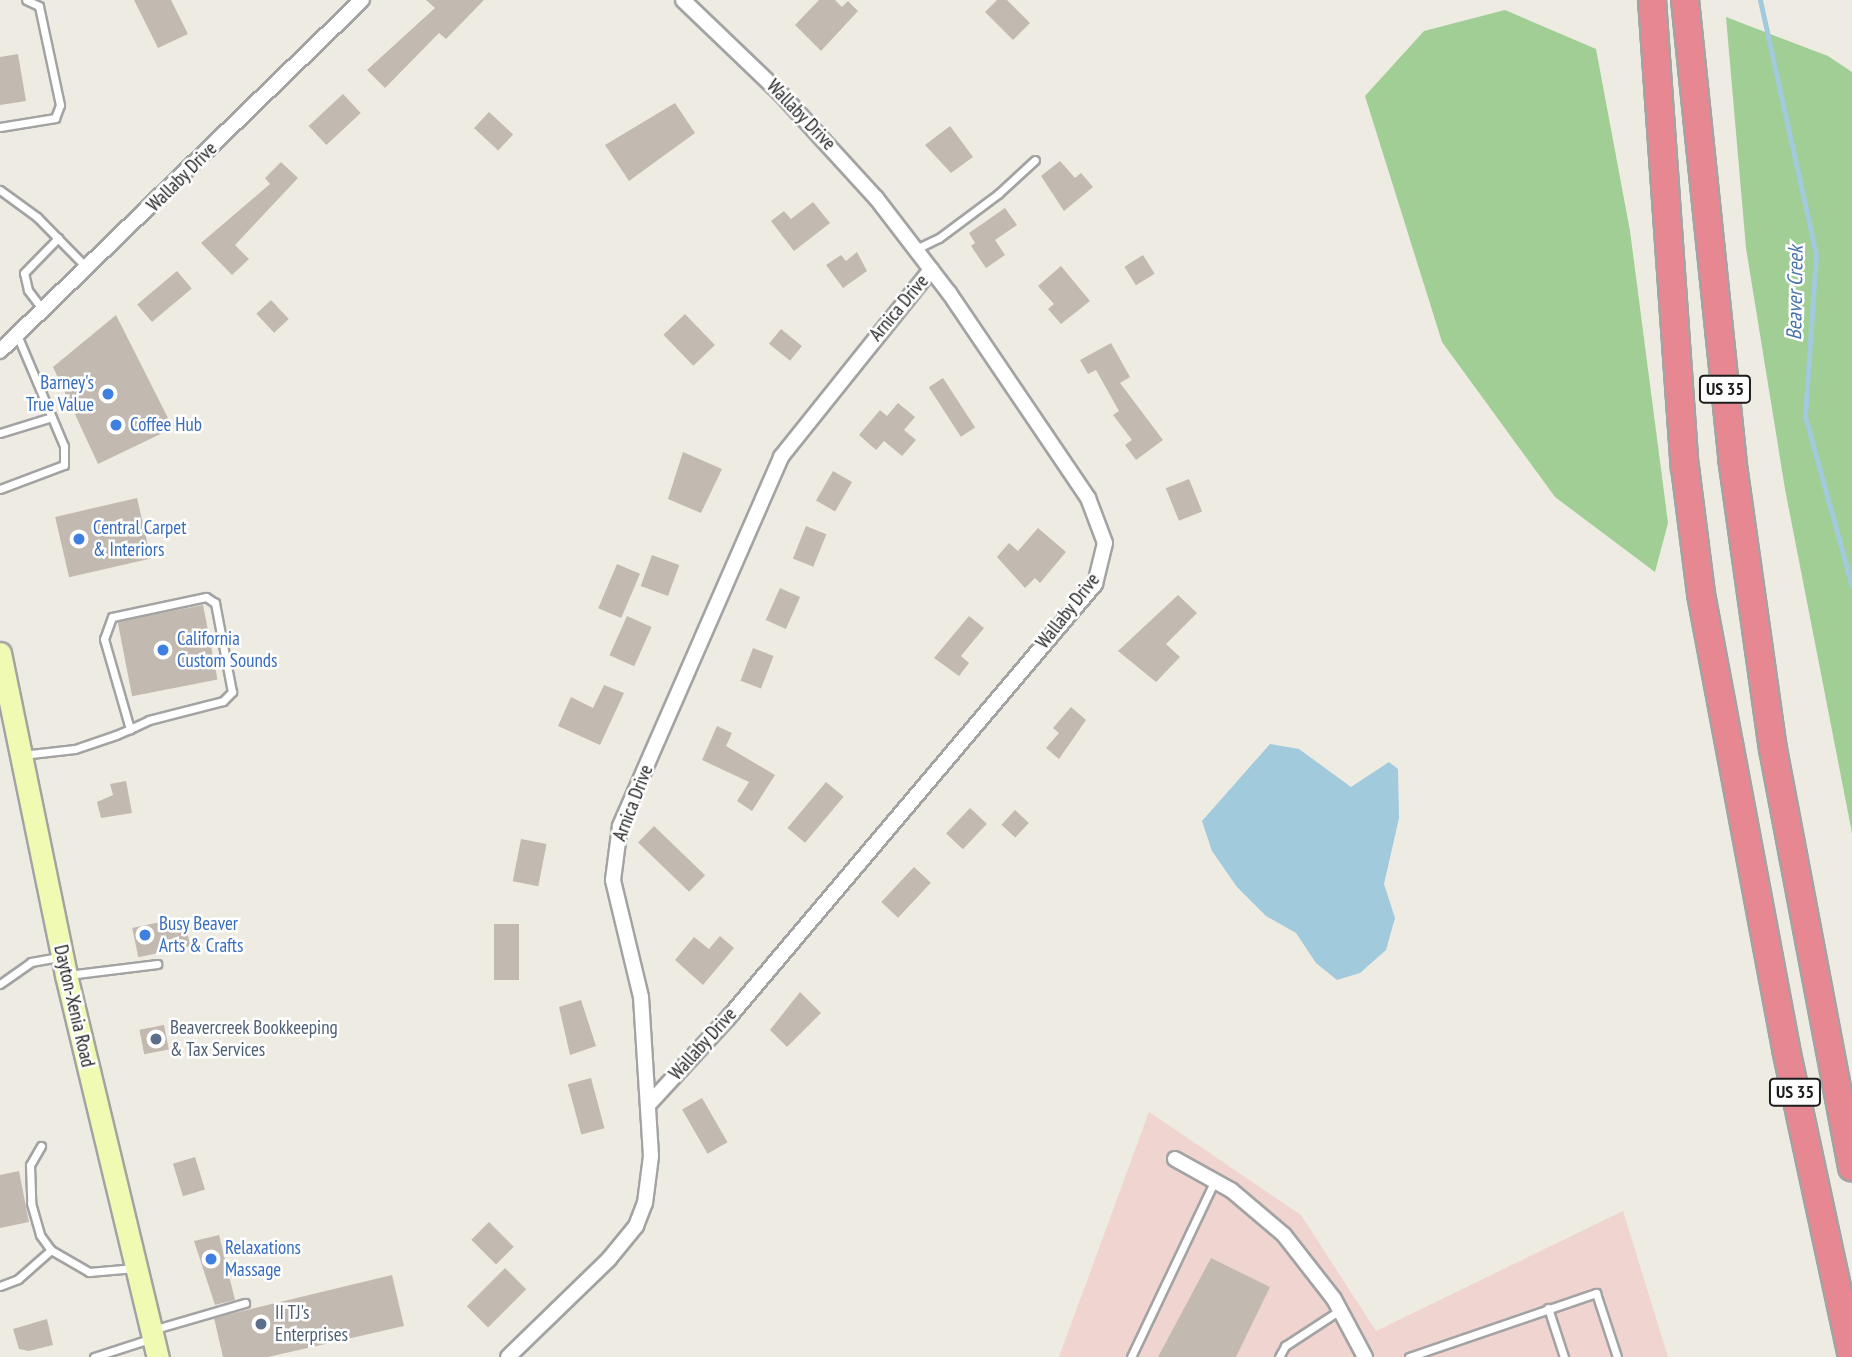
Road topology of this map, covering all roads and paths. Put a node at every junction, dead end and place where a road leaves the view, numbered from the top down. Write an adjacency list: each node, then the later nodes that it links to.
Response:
1 (26, 0): 6 (lane)
2 (362, 0): 11 (street, Wallaby Drive)
3 (683, 0): 10 (street, Wallaby Drive)
4 (1685, 0): 28 (highway, US 35)
5 (1652, 9): 37 (highway, US 35)
6 (0, 127)
7 (1035, 160): 10 (lane)
8 (0, 190): 9 (lane)
9 (58, 238): 11 (lane); 13 (lane)
10 (915, 249): 12 (street, Wallaby Drive)
11 (88, 269): 13 (street, Wallaby Drive)
12 (931, 270): 25 (street, Arnica Drive); 25 (street, Wallaby Drive)
13 (43, 311): 14 (street, Wallaby Drive)
14 (17, 335): 15 (street, Wallaby Drive); 16 (lane)
15 (0, 351)
16 (52, 417): 17 (lane); 18 (lane)
17 (0, 432)
18 (0, 489)
19 (0, 653): 21 (main road, Dayton-Xenia Road)
20 (130, 729): 20 (lane); 21 (lane)
21 (21, 755): 23 (main road, Dayton-Xenia Road)
22 (157, 964): 23 (lane)
23 (64, 965): 24 (lane); 31 (main road, Dayton-Xenia Road)
24 (0, 984)
25 (649, 1104): 39 (street, Arnica Drive)
26 (41, 1146): 30 (lane)
27 (1175, 1159): 29 (street)
28 (1852, 1168)
29 (1215, 1180): 35 (street); 40 (lane)
30 (51, 1250): 31 (lane); 32 (lane)
31 (136, 1268): 36 (main road, Dayton-Xenia Road)
32 (0, 1286)
33 (245, 1303): 36 (lane)
34 (1548, 1308): 43 (lane); 44 (lane); 45 (lane)
35 (1341, 1310): 41 (lane); 42 (street)
36 (154, 1342): 38 (lane)
37 (1852, 1356)
38 (94, 1357)
39 (508, 1357)
40 (1131, 1357)
41 (1279, 1357)
42 (1365, 1357)
43 (1409, 1357)
44 (1564, 1357)
45 (1618, 1357)

